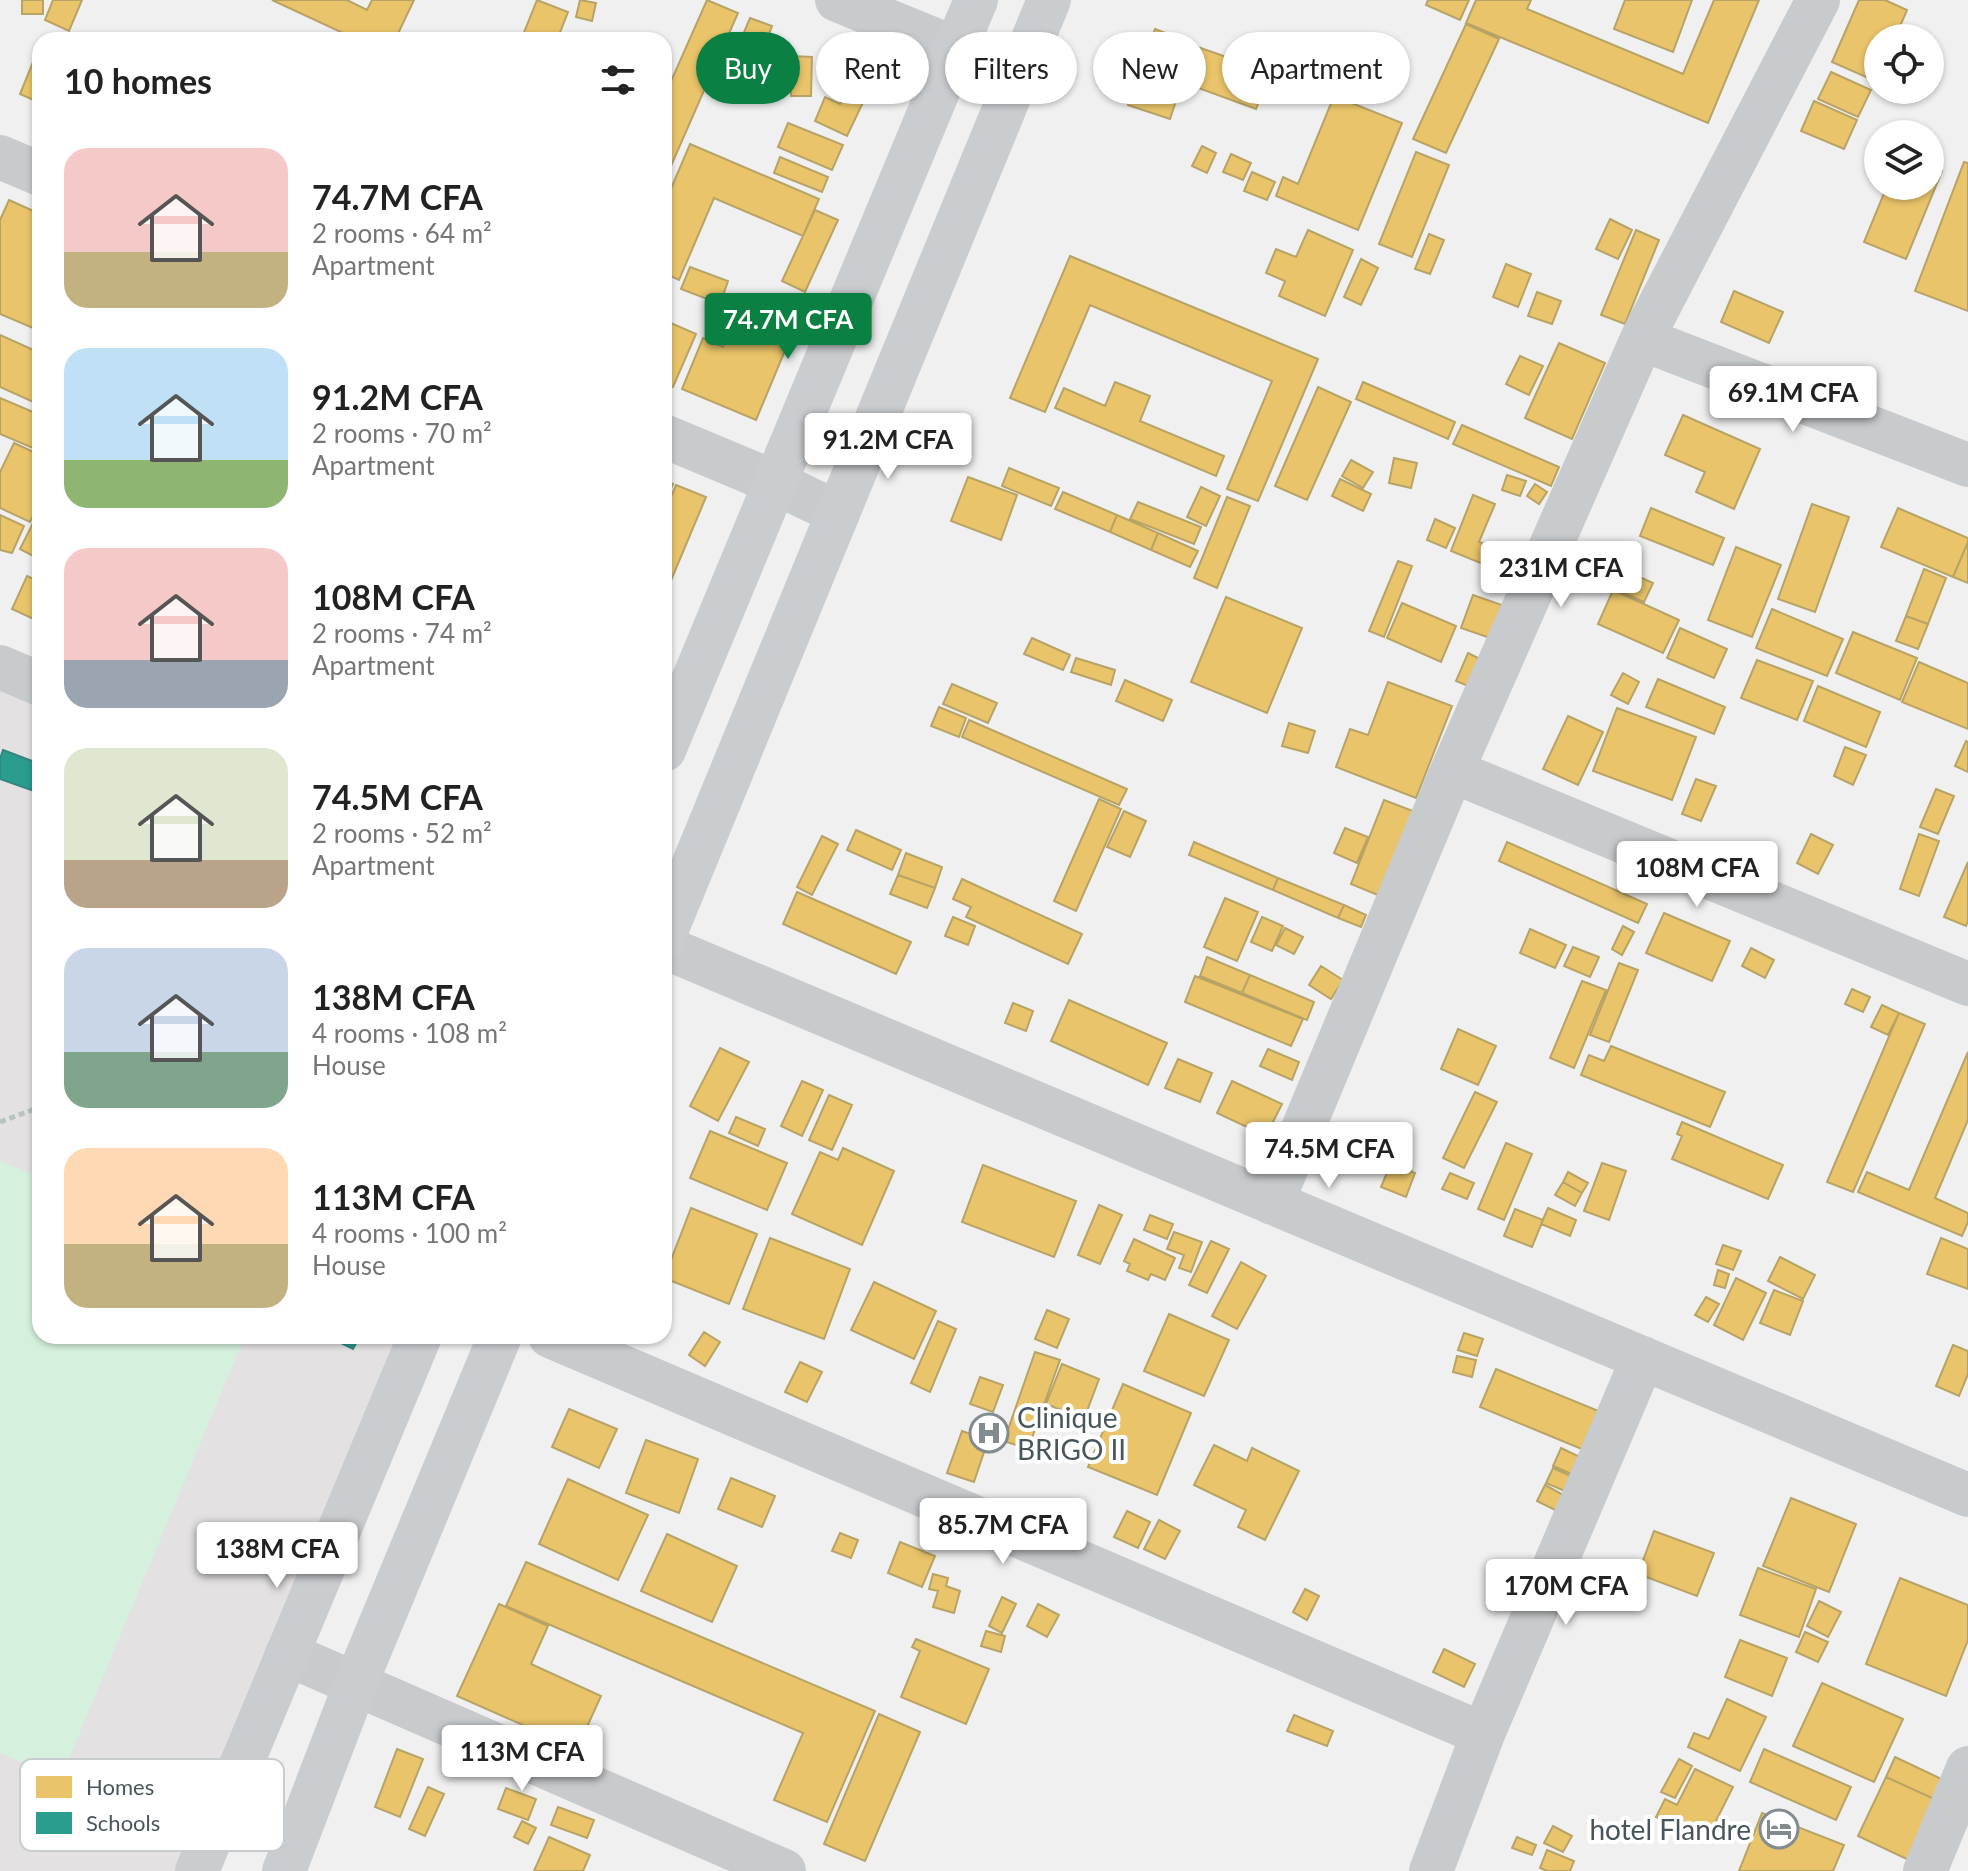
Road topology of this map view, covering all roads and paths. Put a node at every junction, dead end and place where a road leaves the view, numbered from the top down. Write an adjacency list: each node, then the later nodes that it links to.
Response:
1 (837, 0): 7 (street)
2 (976, 0): 5 (street)
3 (1049, 0): 6 (street)
4 (1818, 0): 12 (street)
5 (962, 32)
6 (1036, 32)
7 (945, 44)
8 (945, 72): 15 (street)
9 (1006, 104): 16 (street)
10 (0, 157): 11 (street)
11 (32, 171)
12 (1642, 339): 14 (street); 20 (street)
13 (672, 439): 15 (street)
14 (1968, 465)
15 (774, 482): 16 (street); 19 (street)
16 (838, 513): 21 (street)
17 (0, 667): 18 (street)
18 (32, 681)
19 (672, 731)
20 (1452, 771): 23 (street); 26 (street)
21 (672, 917)
22 (672, 950): 26 (street)
23 (1968, 984)
24 (32, 1110): 25 (path)
25 (0, 1122)
26 (1272, 1203): 30 (street)
27 (417, 1344): 32 (street)
28 (497, 1344): 33 (street)
29 (569, 1344): 34 (street)
30 (1643, 1358): 31 (street); 34 (street)
31 (1968, 1495)
32 (287, 1654): 33 (street); 35 (street)
33 (356, 1683): 39 (street); 40 (street)
34 (1483, 1734): 41 (street)
35 (243, 1759)
36 (1968, 1768): 42 (street)
37 (205, 1851): 38 (street)
38 (197, 1871)
39 (284, 1871)
40 (784, 1871)
41 (1431, 1871)
42 (1925, 1871)

